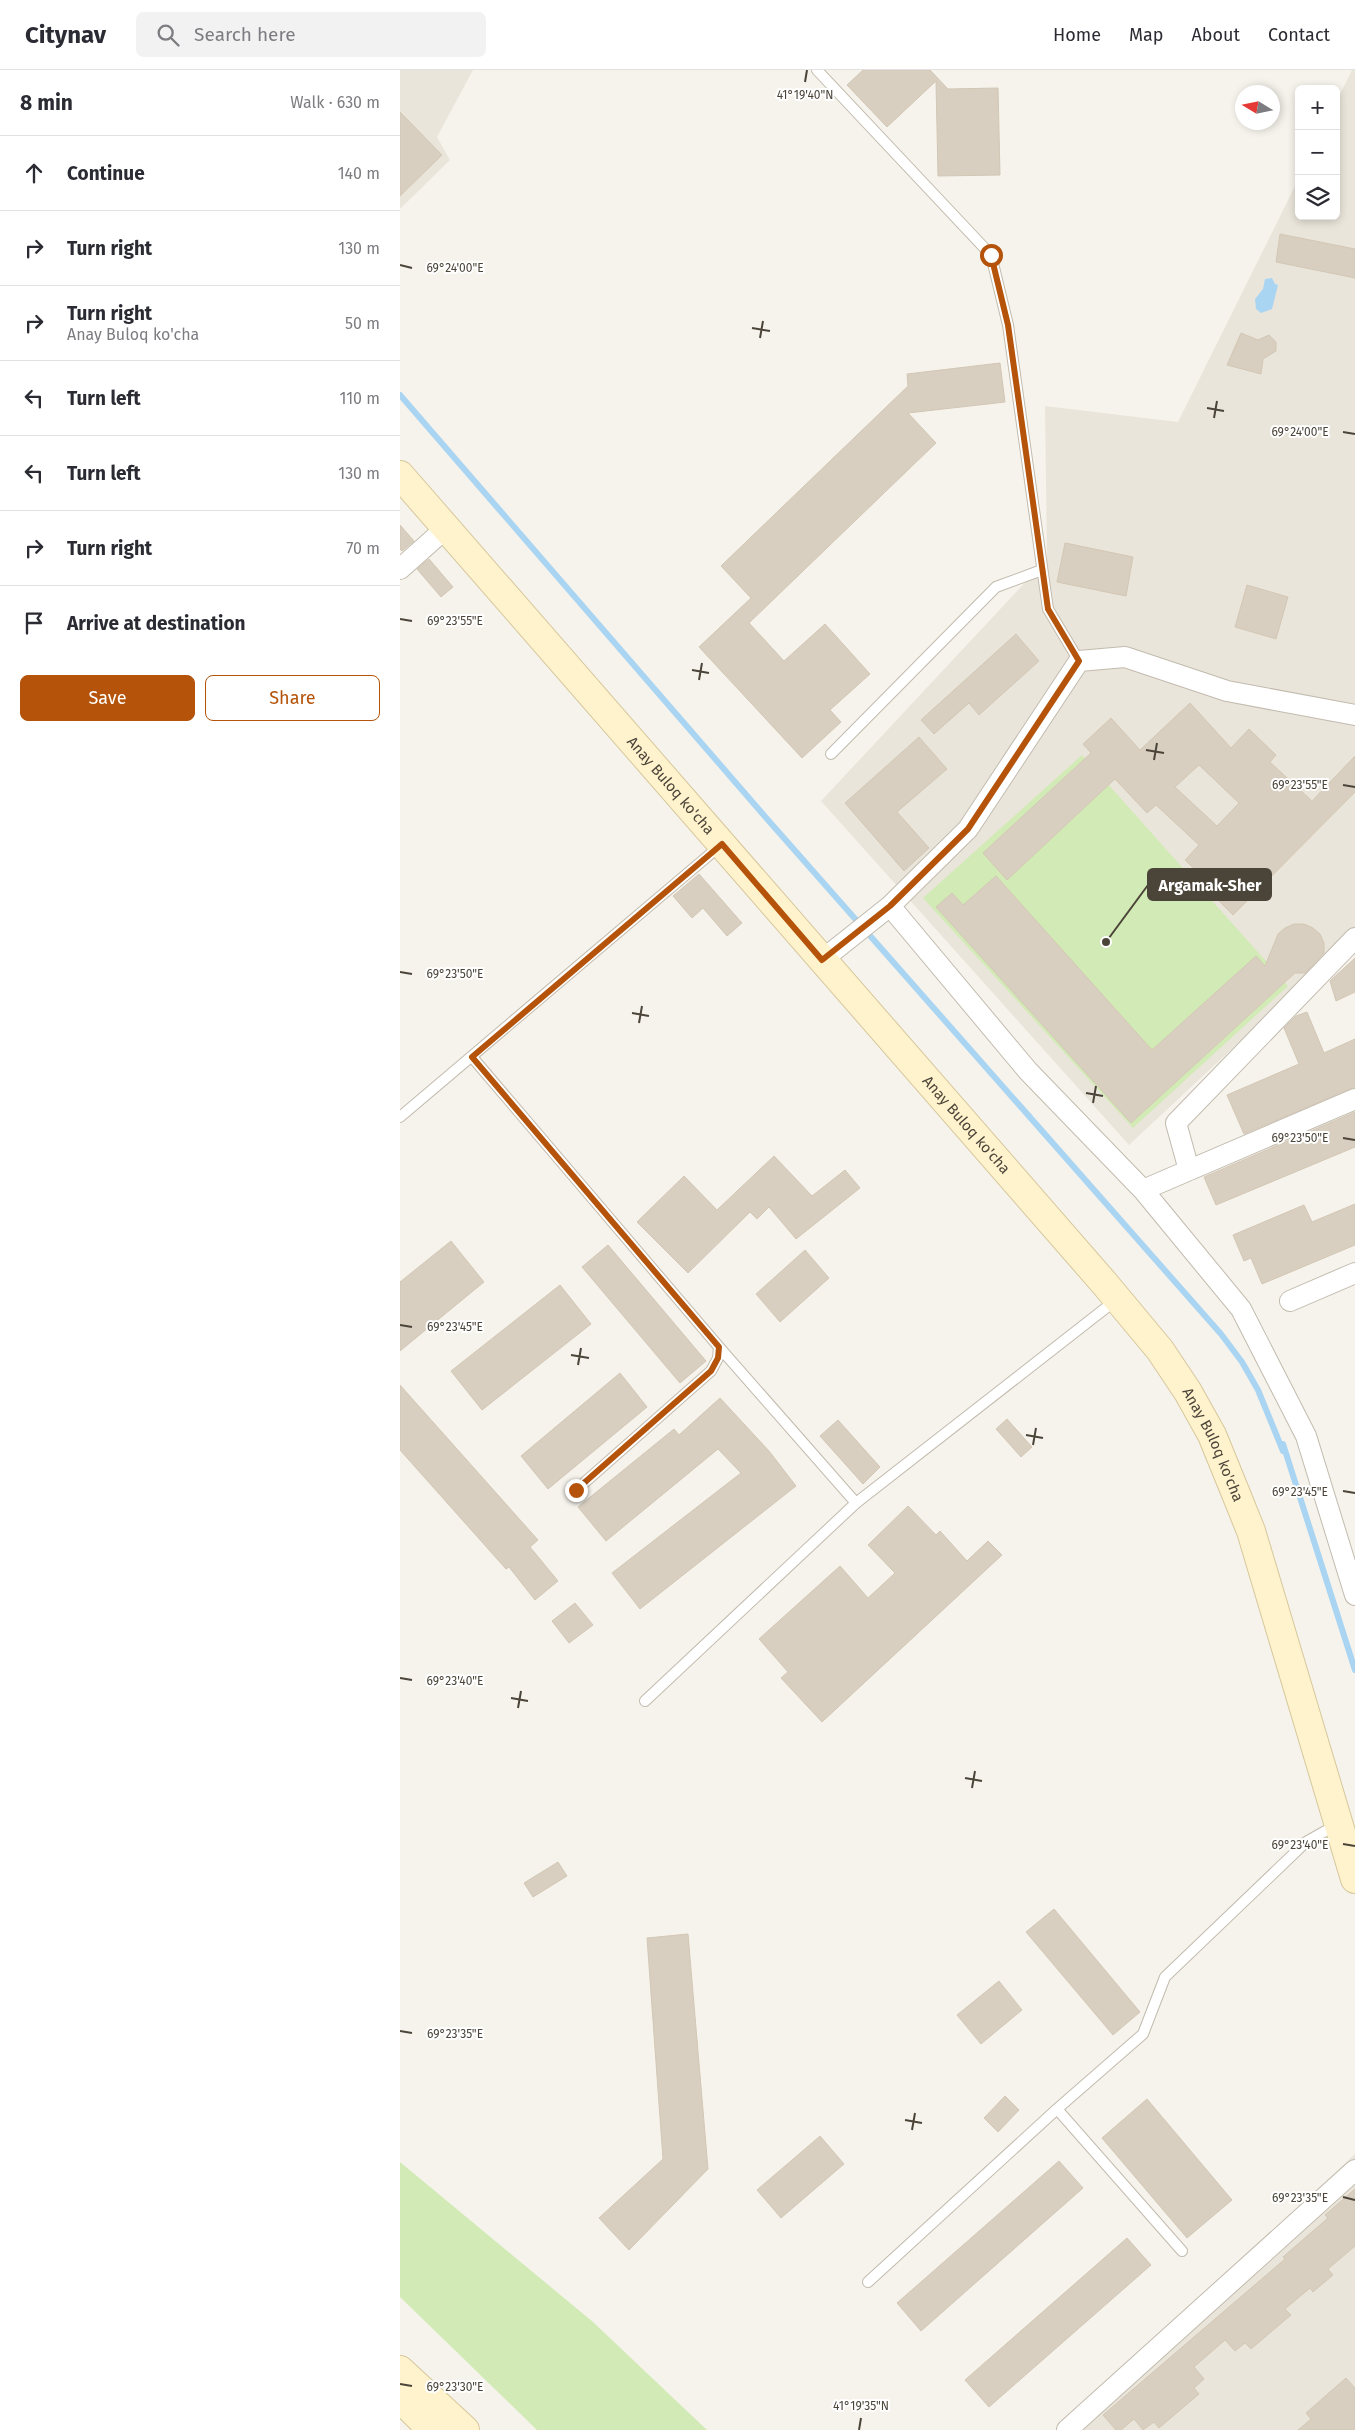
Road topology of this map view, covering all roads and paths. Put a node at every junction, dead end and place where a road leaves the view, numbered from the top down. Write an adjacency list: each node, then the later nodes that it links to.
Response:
1 (817, 70): 5 (lane)
2 (400, 475): 3 (main road, Anay Buloq ko'cha)
3 (446, 528): 4 (street); 9 (main road, Anay Buloq ko'cha)
4 (400, 569)
5 (1042, 570): 6 (lane); 8 (lane)
6 (1079, 661): 7 (street); 10 (street)
7 (1355, 715)
8 (831, 754)
9 (722, 844): 12 (main road, Anay Buloq ko'cha); 13 (lane)
10 (890, 906): 12 (street); 17 (street)
11 (1355, 938): 16 (street)
12 (822, 960): 19 (main road, Anay Buloq ko'cha)
13 (472, 1057): 15 (lane); 21 (lane)
14 (1355, 1099): 16 (street)
15 (400, 1117)
16 (1189, 1170): 17 (street)
17 (1142, 1190): 24 (street)
18 (1355, 1273): 20 (street)
19 (1118, 1299): 23 (lane); 26 (main road, Anay Buloq ko'cha)
20 (1290, 1301)
21 (719, 1347): 22 (lane); 23 (lane)
22 (576, 1490)
23 (856, 1503): 25 (lane)
24 (1355, 1596)
25 (645, 1700)
26 (1338, 1824): 27 (main road, Anay Buloq ko'cha); 28 (lane)
27 (1355, 1880)
28 (1057, 2109): 30 (lane); 31 (lane)
29 (1355, 2170): 34 (street)
30 (1182, 2251)
31 (868, 2282)
32 (400, 2370): 36 (main road)
33 (400, 2398): 35 (main road)
34 (1080, 2426)
35 (432, 2430)
36 (464, 2430)

